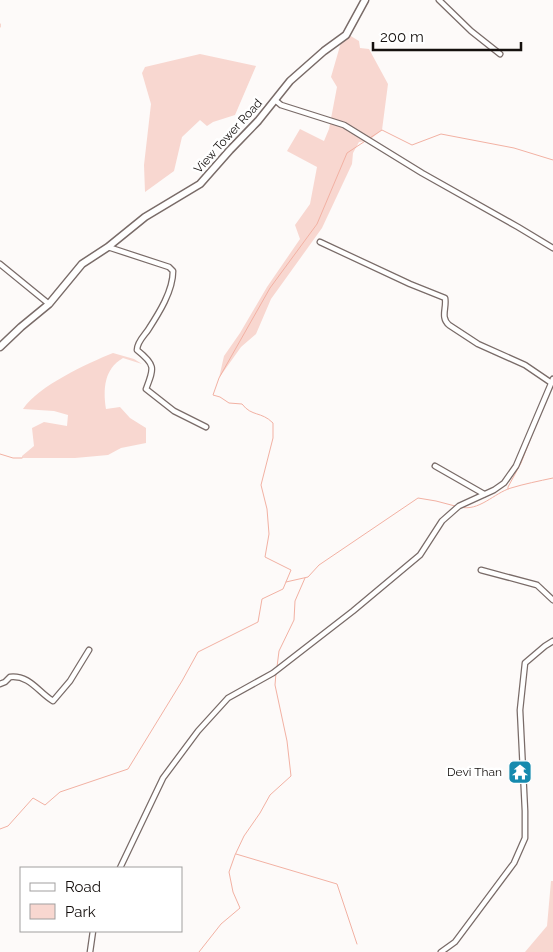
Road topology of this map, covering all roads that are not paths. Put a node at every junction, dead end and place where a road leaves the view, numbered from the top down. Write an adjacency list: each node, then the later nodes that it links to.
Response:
1 (365, 0): 4 (street, View Tower Road)
2 (439, 0): 3 (street)
3 (500, 54)
4 (275, 100): 6 (street, View Tower Road); 7 (street)
5 (320, 242): 11 (street)
6 (108, 247): 9 (street, View Tower Road); 12 (street)
7 (553, 248)
8 (0, 264): 9 (street)
9 (49, 304): 10 (street, View Tower Road)
10 (0, 347)
11 (552, 381): 14 (street)
12 (206, 427)
13 (435, 466): 14 (street)
14 (484, 494): 20 (street)
15 (480, 570): 16 (street)
16 (553, 600)
17 (553, 642): 23 (street)
18 (89, 650): 19 (street)
19 (0, 684)
20 (120, 867)
21 (93, 932): 22 (street)
22 (90, 952)
23 (441, 952)

